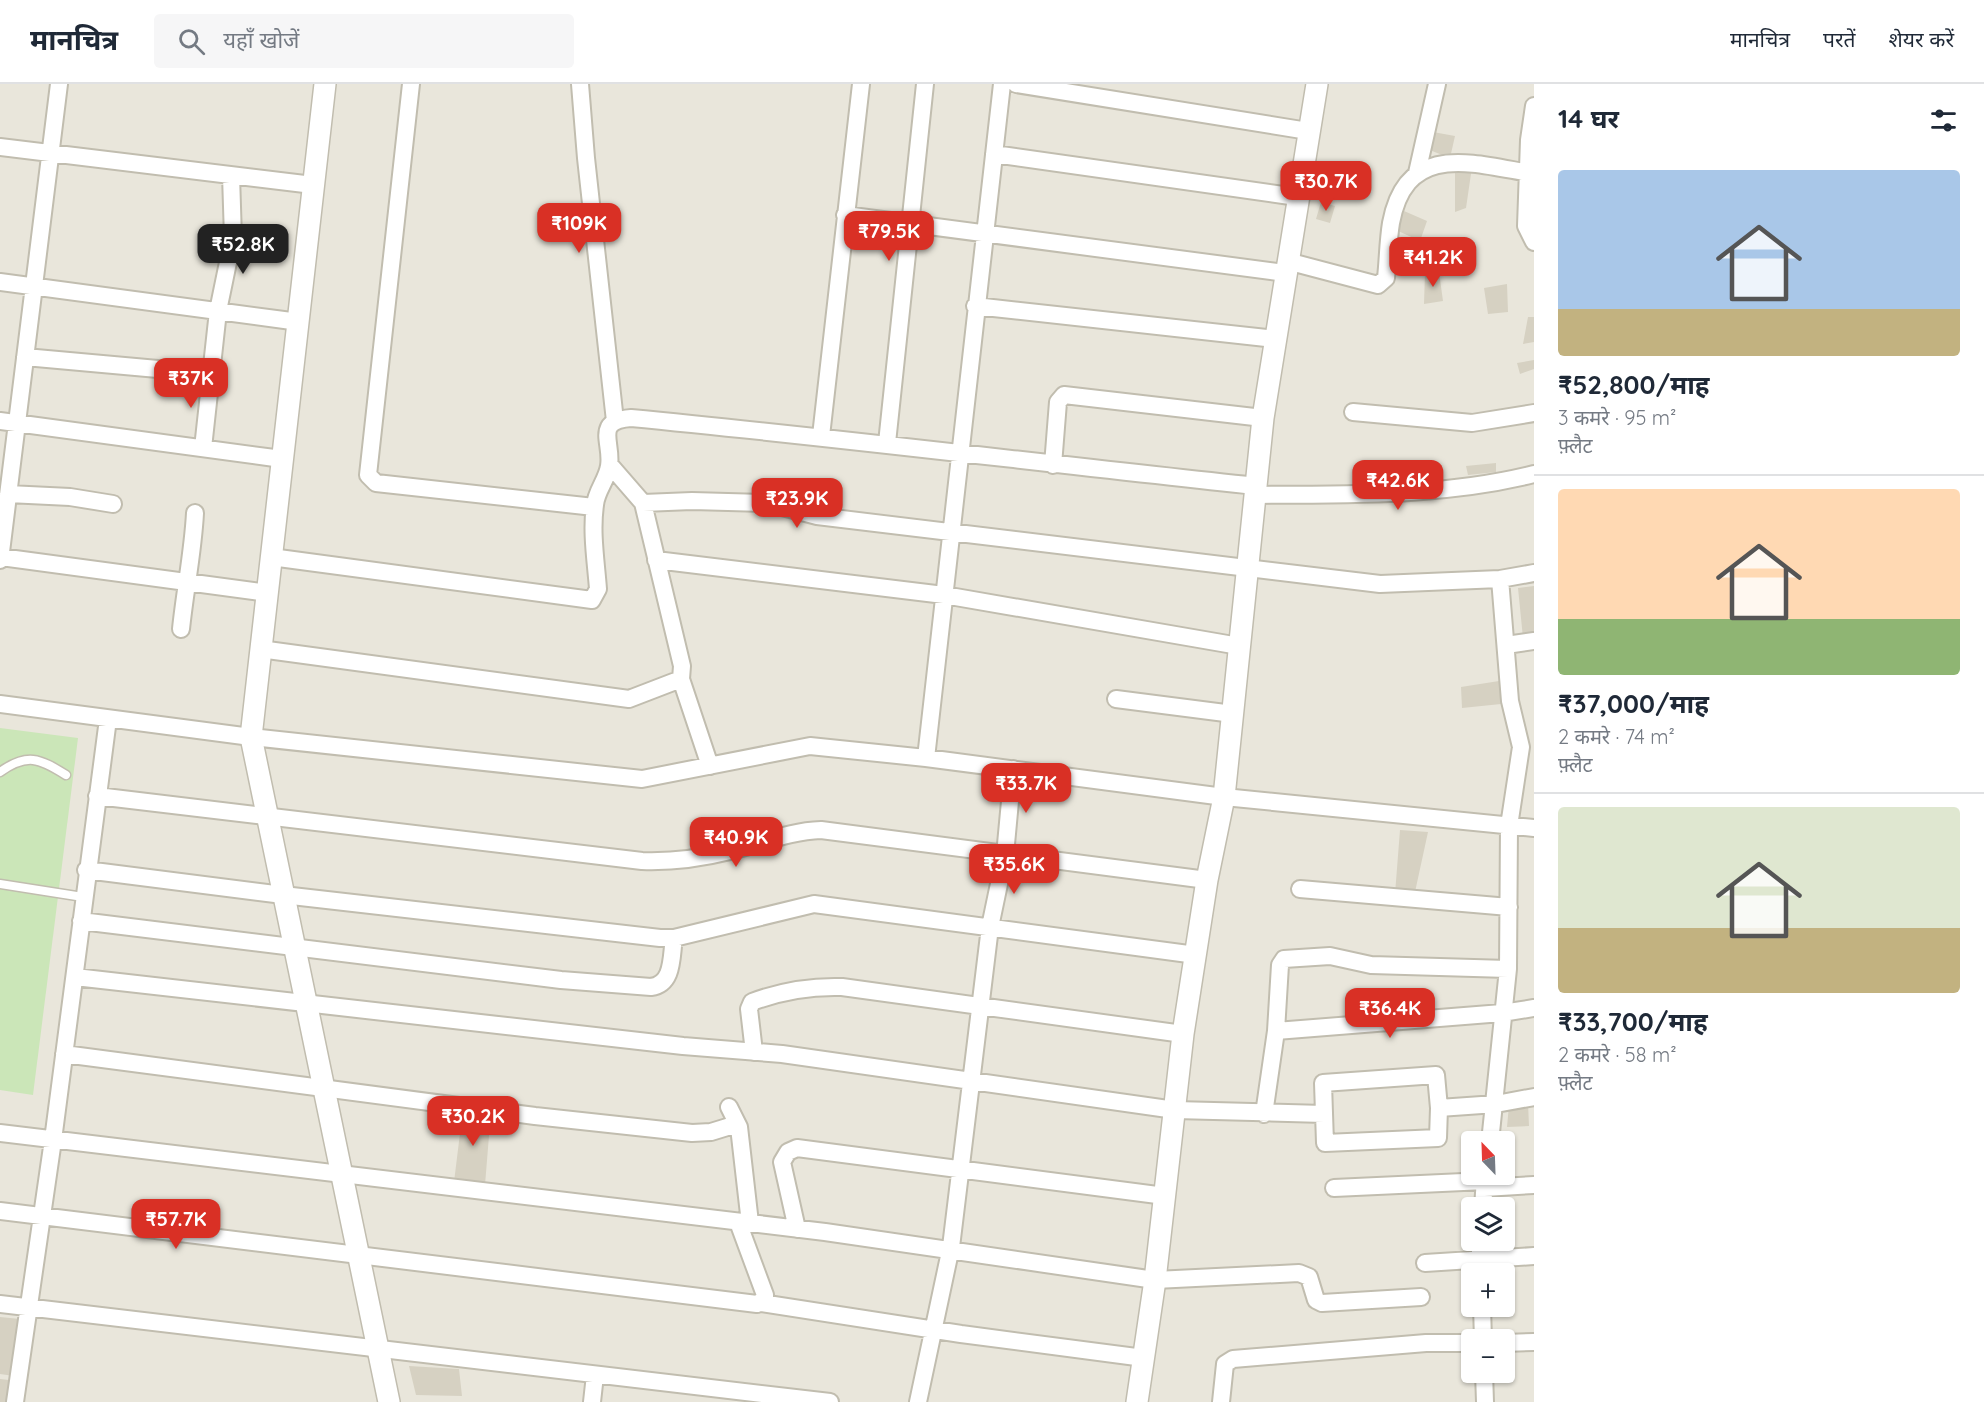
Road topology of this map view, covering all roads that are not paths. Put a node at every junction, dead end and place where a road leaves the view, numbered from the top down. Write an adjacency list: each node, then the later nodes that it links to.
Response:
1 (58, 84): 15 (street)
2 (325, 84): 20 (street)
3 (411, 84): 52 (street)
4 (580, 84): 38 (street)
5 (861, 84): 22 (street)
6 (925, 84): 23 (street)
7 (1002, 84): 16 (street)
8 (1016, 84): 13 (street)
9 (1317, 84): 13 (street)
10 (1437, 84): 17 (street)
11 (1534, 106): 12 (street)
12 (1533, 125): 18 (street)
13 (1308, 131): 21 (street)
14 (0, 147): 15 (street)
15 (52, 154): 19 (street); 28 (street)
16 (993, 154): 21 (street); 24 (street)
17 (1417, 173): 18 (street); 26 (street)
18 (1530, 173): 25 (street)
19 (231, 175): 20 (street); 30 (street)
20 (313, 185): 31 (street)
21 (1297, 197): 26 (street)
22 (845, 215): 23 (street); 40 (street)
23 (911, 222): 24 (street); 41 (street)
24 (984, 232): 26 (street); 29 (street)
25 (1534, 242)
26 (1286, 267): 32 (street)
27 (0, 282): 28 (street)
28 (33, 286): 30 (street); 33 (street)
29 (975, 306): 32 (street); 43 (street)
30 (218, 311): 31 (street); 34 (street)
31 (299, 322): 44 (street)
32 (1275, 339): 37 (street)
33 (25, 357): 34 (street); 39 (street)
34 (213, 374): 42 (street)
35 (1353, 412): 36 (street)
36 (1534, 413)
37 (1263, 418): 46 (street); 48 (street)
38 (615, 421): 40 (street); 45 (street)
39 (8, 422): 42 (street); 49 (street)
40 (821, 436): 41 (street)
41 (887, 443): 43 (street)
42 (203, 448): 44 (street)
43 (962, 456): 46 (street); 54 (street)
44 (282, 459): 55 (street)
45 (609, 465): 50 (street); 52 (street)
46 (1053, 465): 48 (street)
47 (1534, 474): 48 (street)
48 (1256, 490): 58 (street)
49 (8, 494): 51 (street); 56 (street)
50 (643, 503): 54 (street); 57 (street)
51 (113, 504)
52 (594, 507): 55 (street)
53 (195, 513): 61 (street)
54 (952, 531): 58 (street); 63 (street)
55 (271, 557): 62 (street)
56 (0, 558): 61 (street)
57 (656, 560): 63 (street); 69 (street)
58 (1248, 568): 60 (street); 67 (street)
59 (1534, 573): 60 (street)
60 (1500, 579): 66 (street)
61 (186, 584): 62 (street); 64 (street)
62 (268, 593): 68 (street)
63 (944, 595): 67 (street); 75 (street)
64 (181, 629)
65 (1534, 641): 66 (street)
66 (1506, 645): 83 (street)
67 (1239, 646): 72 (street)
68 (260, 649): 69 (street); 74 (street)
69 (681, 679): 76 (street)
70 (1116, 699): 72 (street)
71 (0, 704): 73 (street)
72 (1233, 714): 81 (street)
73 (108, 719): 74 (street); 80 (street)
74 (251, 737): 76 (street); 82 (street)
75 (926, 758): 76 (street); 77 (street)
76 (710, 766)
77 (1013, 769): 81 (street); 85 (street)
78 (0, 772): 79 (lane)
79 (66, 775)
80 (97, 796): 82 (street); 86 (street)
81 (1224, 797): 83 (street); 87 (street)
82 (267, 816): 85 (street); 90 (street)
83 (1509, 826): 84 (street); 92 (street)
84 (1534, 828)
85 (1005, 855): 87 (street); 94 (street)
86 (86, 870): 90 (street); 91 (street)
87 (1207, 880): 97 (street)
88 (0, 884): 91 (lane)
89 (1300, 889): 92 (street)
90 (283, 895): 95 (street); 96 (street)
91 (84, 897): 93 (street)
92 (1509, 907): 98 (street)
93 (81, 921): 96 (street); 99 (street)
94 (990, 927): 95 (street); 97 (street); 101 (street)
95 (675, 938): 96 (street)
96 (294, 948): 100 (street)
97 (1196, 955): 105 (street)
98 (1508, 969): 103 (street); 104 (street)
99 (75, 977): 100 (street); 107 (street)
100 (306, 1003): 106 (street); 109 (street)
101 (981, 1006): 105 (street); 106 (street); 108 (street)
102 (1534, 1008): 103 (street)
103 (1502, 1013): 104 (street); 111 (street)
104 (1276, 1030): 115 (street)
105 (1183, 1034): 114 (street)
106 (754, 1052): 108 (street)
107 (64, 1054): 109 (street); 120 (street)
108 (970, 1081): 114 (street); 121 (street)
109 (323, 1087): 117 (street); 122 (street)
110 (1534, 1097): 111 (street)
111 (1496, 1104): 113 (street); 118 (street)
112 (729, 1107): 117 (street)
113 (1439, 1108): 116 (street); 116 (street)
114 (1175, 1110): 115 (street); 127 (street)
115 (1264, 1114): 116 (street)
116 (1324, 1114)
117 (737, 1124): 130 (street)
118 (1492, 1131)
119 (0, 1134): 120 (street)
120 (53, 1140): 122 (street); 129 (street)
121 (961, 1168): 127 (street); 131 (street); 132 (street)
122 (341, 1175): 130 (street); 133 (street)
123 (1461, 1182): 126 (street)
124 (1515, 1183): 125 (street)
125 (1534, 1185)
126 (1334, 1188)
127 (1165, 1196): 138 (street)
128 (0, 1211): 129 (street)
129 (42, 1216): 133 (street); 142 (street)
130 (744, 1222): 131 (street); 140 (street)
131 (797, 1228): 132 (street)
132 (949, 1250): 138 (street); 143 (street)
133 (356, 1254): 140 (street); 147 (street)
134 (1534, 1256): 136 (street)
135 (1425, 1263): 137 (street)
136 (1496, 1263)
137 (1461, 1265)
138 (1155, 1280): 139 (street); 148 (street)
139 (1421, 1296)
140 (761, 1303): 143 (street)
141 (0, 1304): 142 (street)
142 (28, 1307): 147 (street); 152 (street)
143 (933, 1329): 148 (street); 156 (street)
144 (1534, 1342): 146 (street)
145 (1461, 1343): 158 (street)
146 (1515, 1343)
147 (379, 1350): 149 (street); 153 (street)
148 (1144, 1358): 157 (street)
149 (595, 1375): 151 (street); 154 (street)
150 (1484, 1383): 159 (street)
151 (806, 1401): 155 (street)
152 (15, 1402)
153 (389, 1402)
154 (592, 1402)
155 (830, 1402)
156 (918, 1402)
157 (1137, 1402)
158 (1221, 1402)
159 (1485, 1402)

